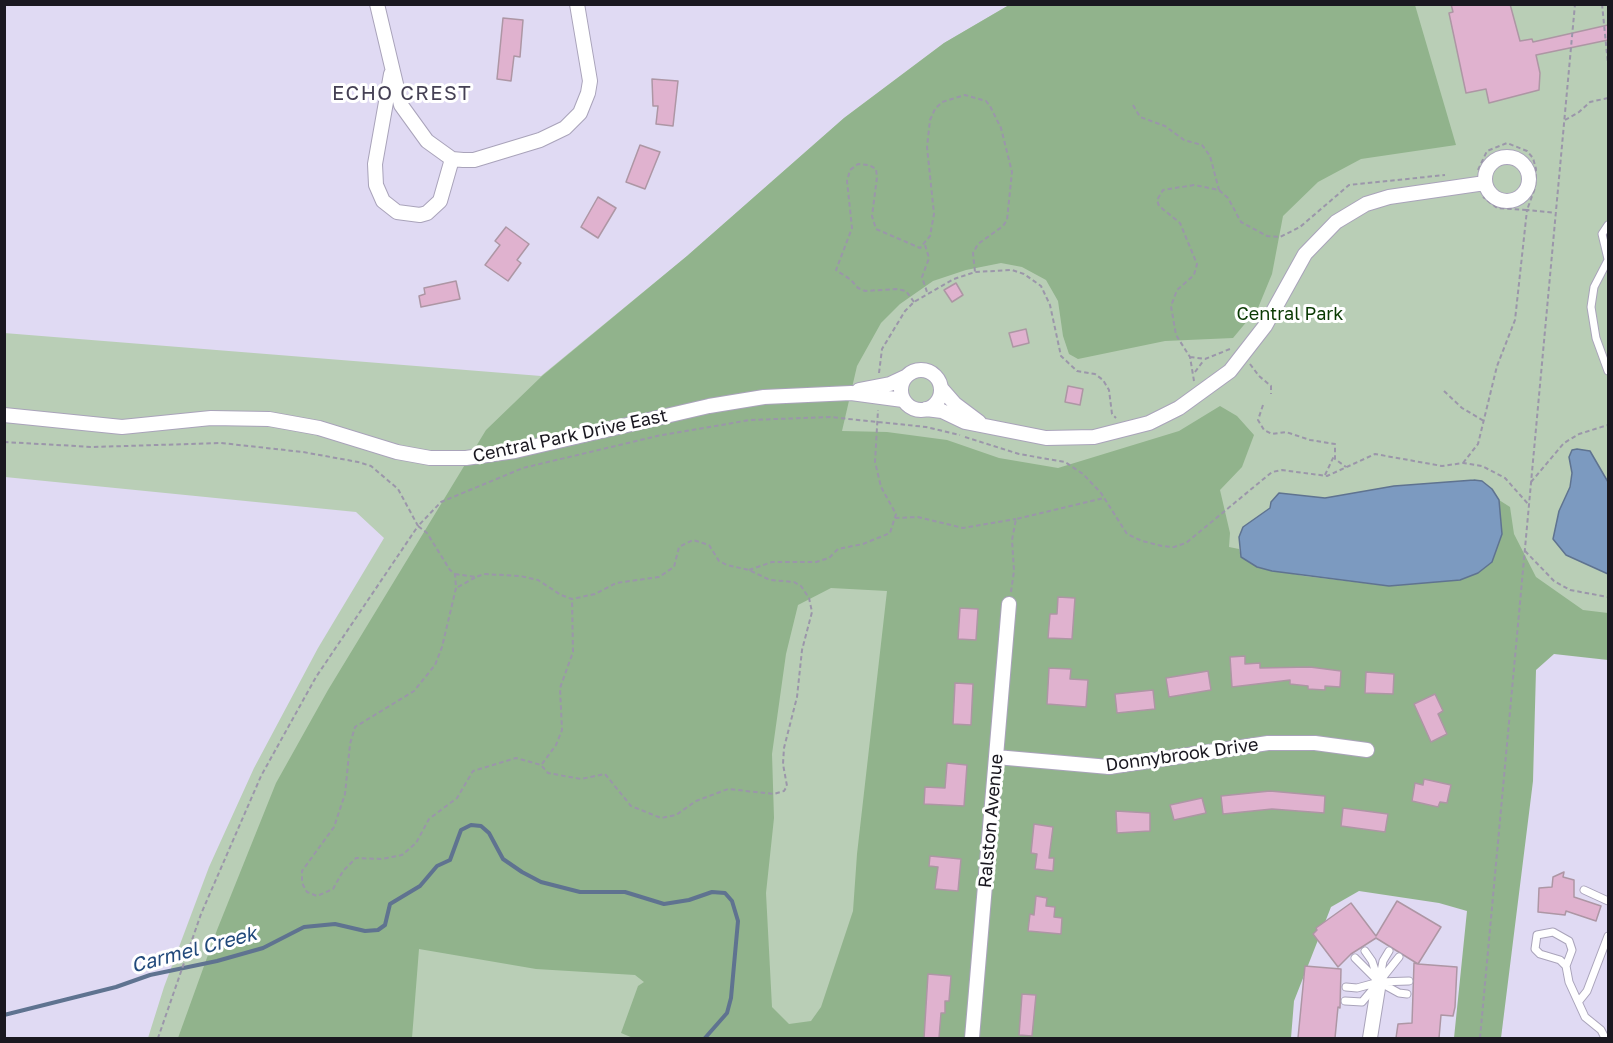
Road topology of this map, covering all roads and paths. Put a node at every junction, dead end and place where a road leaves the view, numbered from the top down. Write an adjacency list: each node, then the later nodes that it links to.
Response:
1 (377, 4): 6 (street)
2 (577, 4): 11 (street)
3 (1575, 4): 10 (path)
4 (1602, 4): 5 (path)
5 (1608, 64)
6 (392, 71): 11 (street); 11 (street)
7 (1608, 76): 8 (path)
8 (1608, 97): 10 (path)
9 (1133, 105): 13 (path)
10 (1565, 120): 14 (path)
11 (452, 159)
12 (1485, 183): 42 (street, Central Park Drive East)
13 (1219, 190)
14 (1556, 213): 39 (path); 48 (path)
15 (1608, 225): 17 (lane)
16 (925, 245): 18 (path); 19 (path); 20 (path)
17 (1608, 260): 25 (lane)
18 (975, 272): 19 (path); 38 (path)
19 (927, 293): 20 (path)
20 (914, 302): 28 (path)
21 (1236, 351): 23 (path)
22 (1190, 357): 23 (path)
23 (1205, 359): 26 (path)
24 (1248, 362): 32 (path)
25 (1608, 371)
26 (1195, 372)
27 (905, 377): 29 (street, Central Park Drive East); 31 (street, Central Park Drive East); 33 (street)
28 (879, 382)
29 (941, 388): 36 (street); 42 (street, Central Park Drive East)
30 (1444, 391): 39 (path)
31 (851, 393): 33 (street, Central Park Drive East); 37 (street, Central Park Drive East)
32 (1271, 394)
33 (903, 400): 36 (street, Central Park Drive East)
34 (879, 401): 40 (path)
35 (1263, 405): 44 (path)
36 (926, 409): 42 (street, Central Park Drive East)
37 (4, 415)
38 (1122, 421)
39 (1484, 421): 45 (path)
40 (877, 422): 49 (path); 51 (path); 53 (path)
41 (1608, 425): 48 (path)
42 (983, 426)
43 (4, 442): 53 (path)
44 (1334, 456): 46 (path); 47 (path)
45 (1463, 463): 46 (path); 50 (path)
46 (1346, 468): 47 (path)
47 (1324, 477): 49 (path)
48 (1532, 482): 50 (path)
49 (1104, 498): 52 (path)
50 (1529, 505): 54 (path)
51 (895, 518): 52 (path); 55 (path)
52 (1016, 519): 61 (path)
53 (418, 526): 56 (path); 79 (path)
54 (1525, 551): 59 (path); 82 (path)
55 (749, 570): 60 (path); 64 (path)
56 (455, 574): 57 (path); 58 (path)
57 (476, 577): 58 (path); 60 (path)
58 (456, 588): 64 (path)
59 (1608, 597)
60 (572, 599): 64 (path)
61 (1009, 604): 63 (street, Ralston Avenue)
62 (1367, 750): 63 (street, Donnybrook Drive)
63 (996, 757): 80 (street, Ralston Avenue)
64 (542, 765)
65 (1584, 890): 66 (lane)
66 (1608, 901)
67 (1608, 936): 78 (lane)
68 (1365, 951): 74 (lane)
69 (1389, 951): 74 (lane)
70 (1399, 957): 74 (lane)
71 (1355, 958): 74 (lane)
72 (1567, 963): 72 (lane); 78 (lane)
73 (1409, 981): 74 (lane)
74 (1378, 982): 75 (lane); 76 (lane); 77 (lane); 81 (street)
75 (1346, 987)
76 (1407, 994)
77 (1345, 1001)
78 (1579, 1001): 83 (lane)
79 (158, 1038)
80 (972, 1038)
81 (1370, 1038)
82 (1480, 1038)
83 (1605, 1038)

